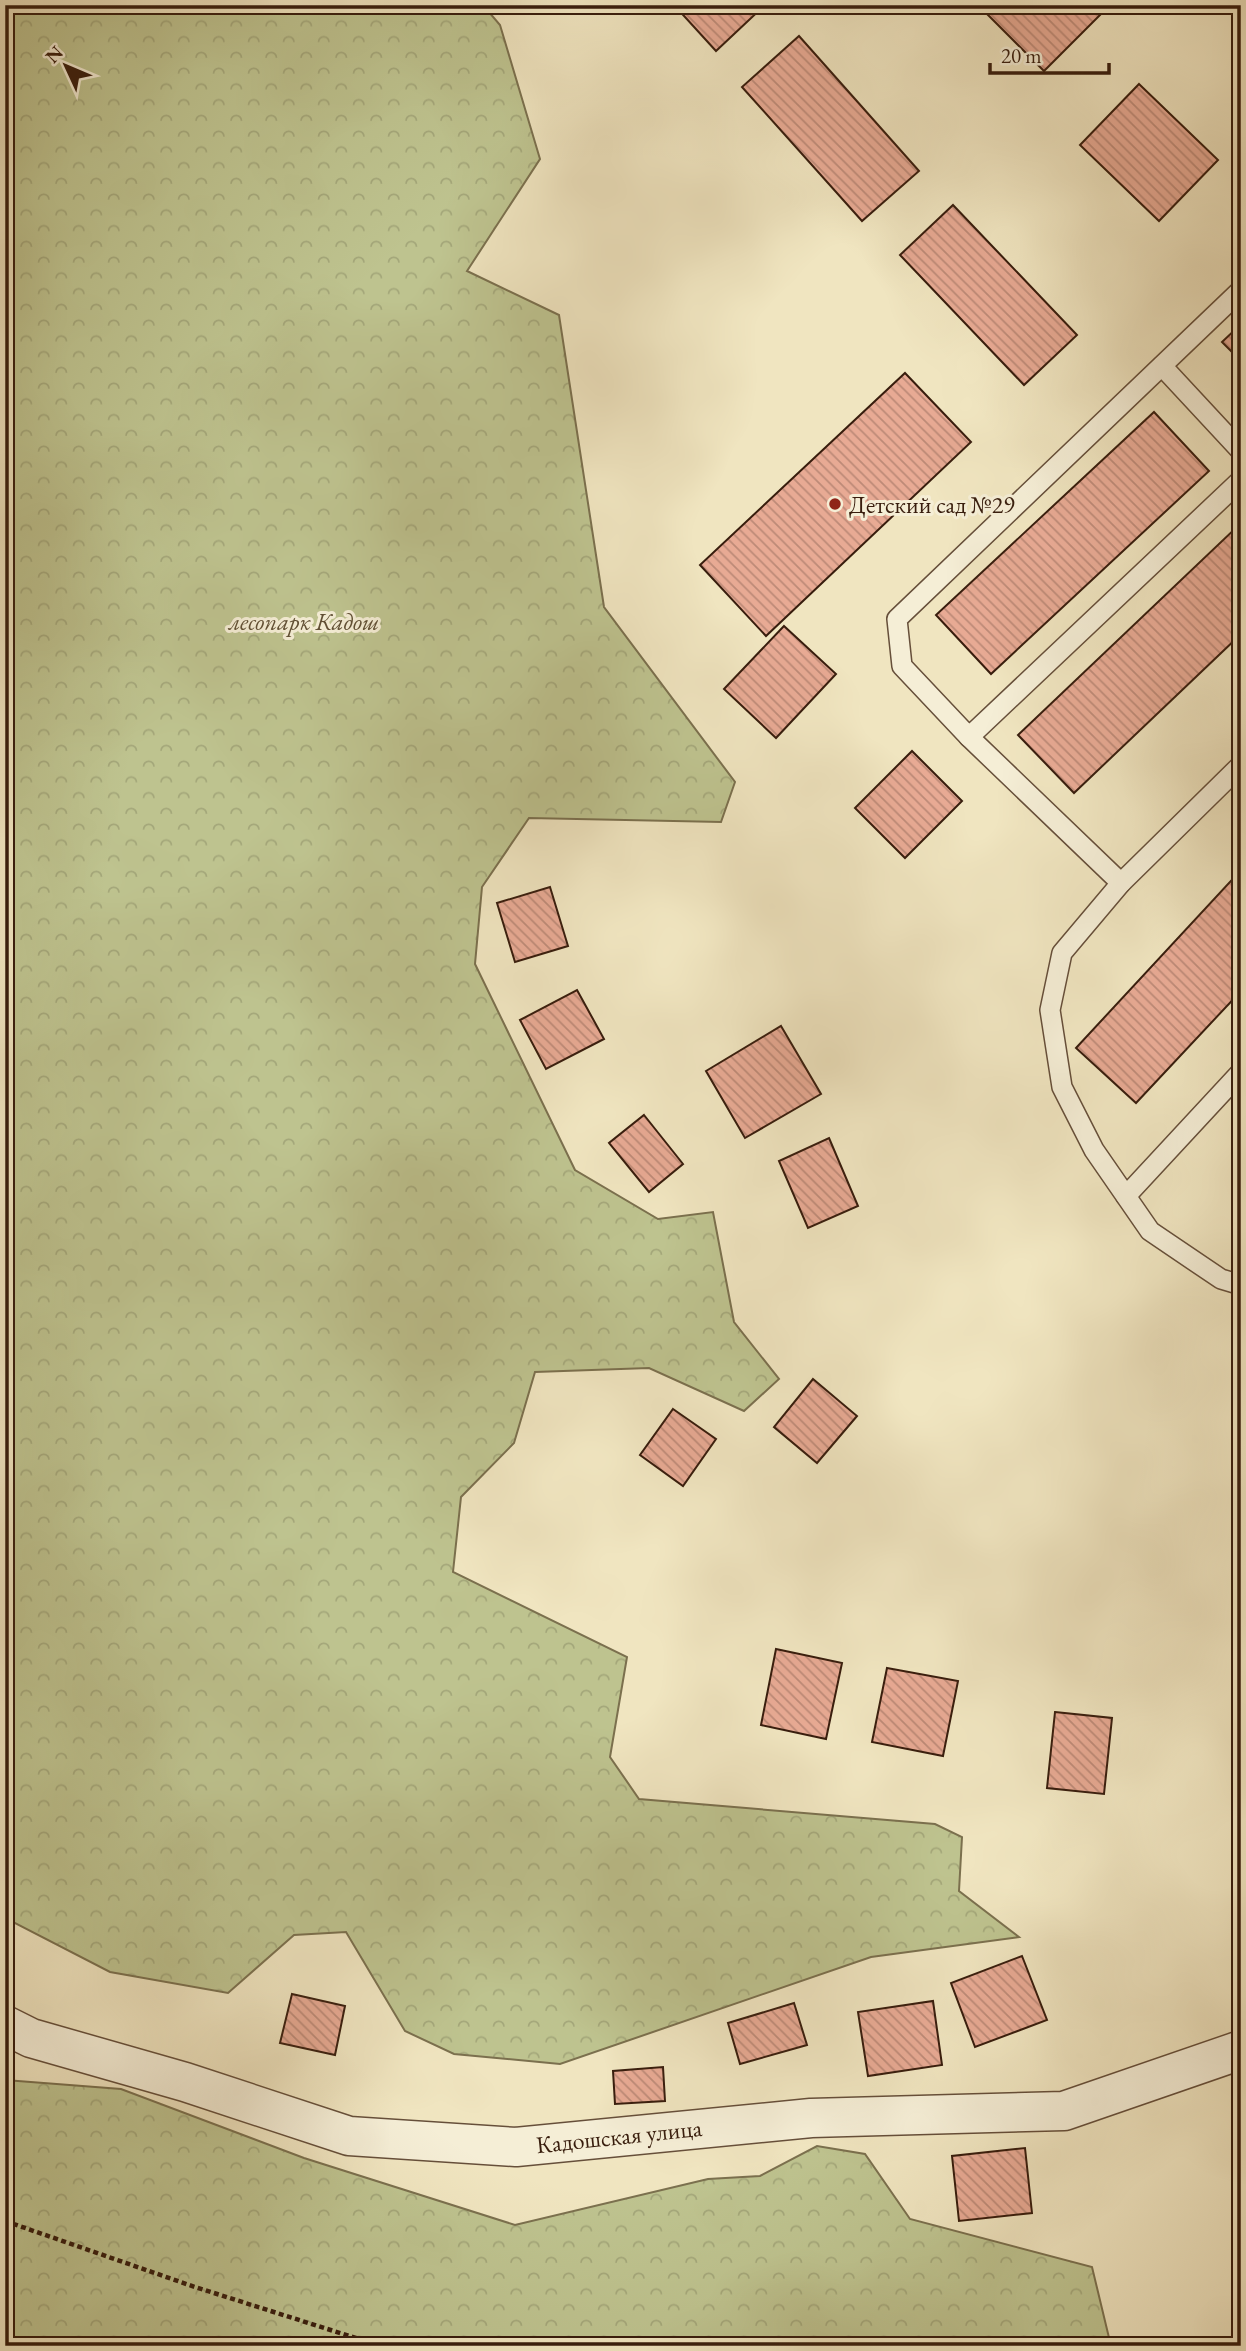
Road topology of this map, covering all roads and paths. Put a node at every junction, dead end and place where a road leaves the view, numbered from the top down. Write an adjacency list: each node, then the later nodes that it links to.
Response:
1 (1241, 290): 2 (lane)
2 (1162, 366): 3 (lane); 5 (lane)
3 (1241, 451)
4 (1241, 480): 5 (lane)
5 (969, 737): 7 (lane)
6 (1241, 765): 7 (lane)
7 (1121, 883): 9 (lane)
8 (1241, 1072): 9 (lane)
9 (1126, 1196): 10 (lane)
10 (1241, 1285)
11 (5, 2025): 12 (street, Кадошская улица)
12 (1241, 2050)
13 (5, 2221): 14 (path)
14 (381, 2346)
15 (1026, 2346): 16 (path)
16 (1089, 2346)

